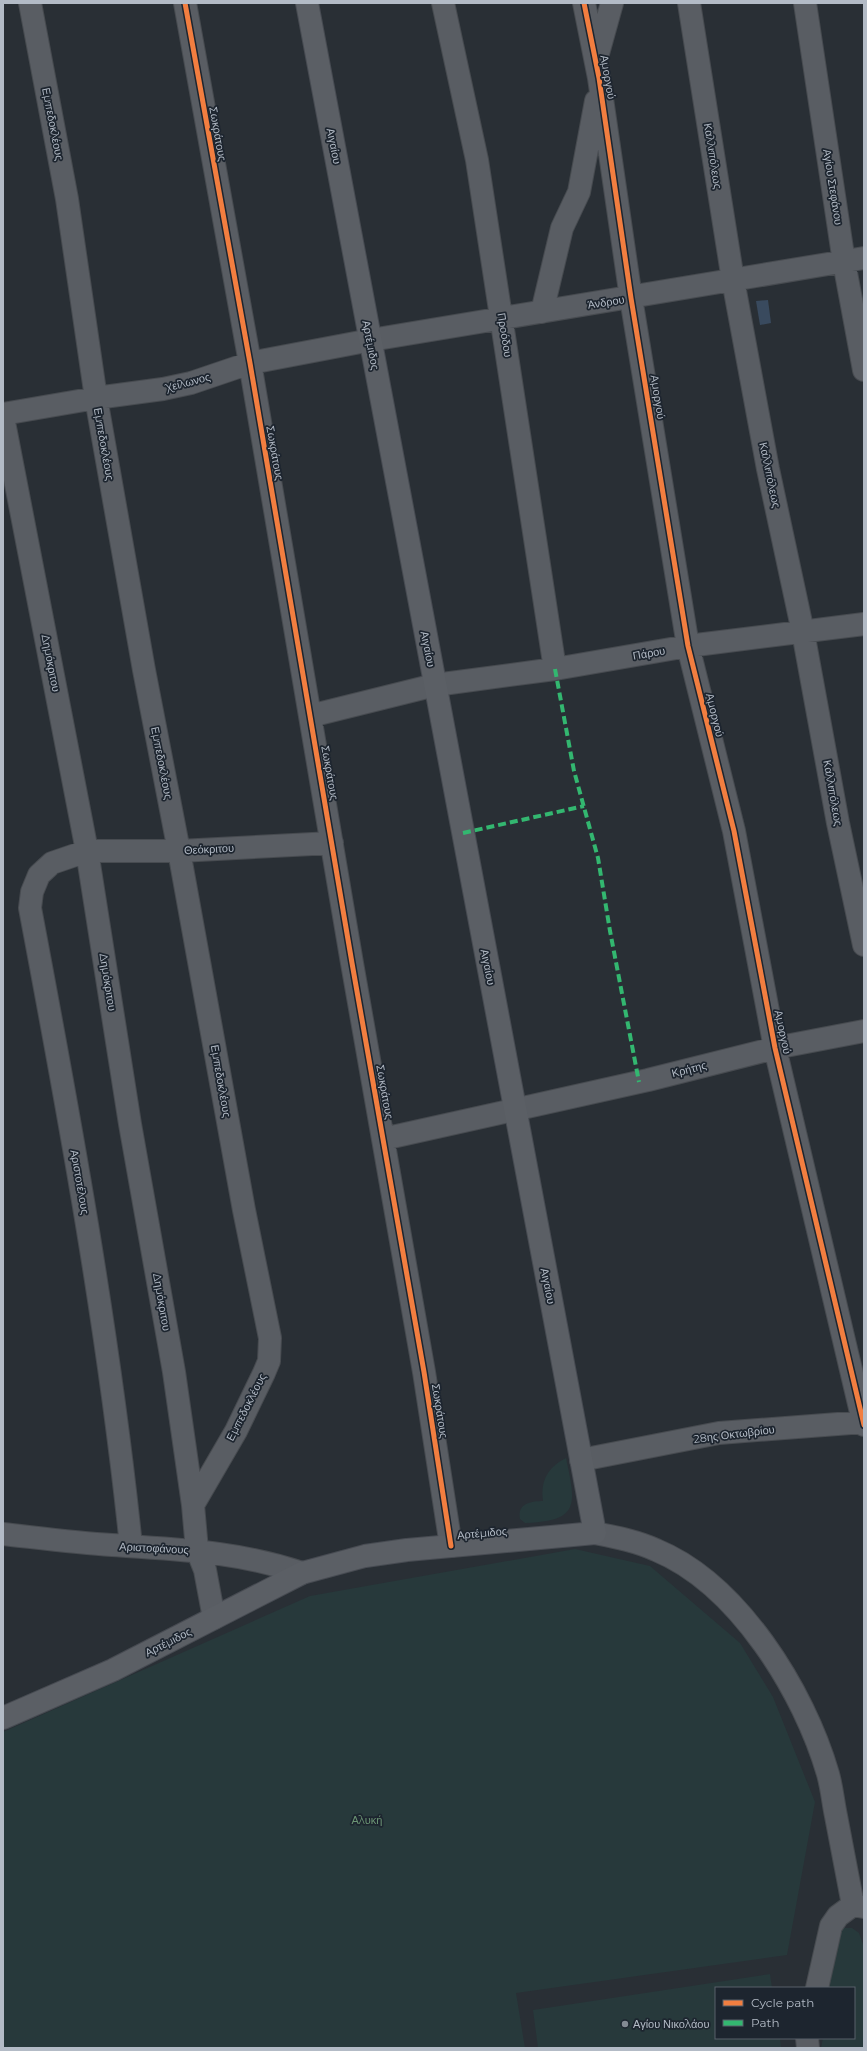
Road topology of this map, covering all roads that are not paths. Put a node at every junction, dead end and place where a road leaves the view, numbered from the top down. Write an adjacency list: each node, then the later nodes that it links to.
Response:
1 (30, 3): 19 (street, Εμπεδοκλέους)
2 (185, 3): 17 (street, Σωκράτους)
3 (307, 3): 12 (main road, Αιγαίου)
4 (443, 3): 15 (street, Προόδου)
5 (584, 3): 9 (street, Αμοργού)
6 (612, 3): 9 (street)
7 (688, 3): 11 (street, Καλλιπόλεως)
8 (805, 3): 10 (street, Αγίου Στεφάνου)
9 (596, 62): 13 (street, Αμοργού); 14 (street)
10 (854, 260): 11 (street, Άνδρου); 18 (street, Αγίου Στεφάνου)
11 (733, 280): 13 (street, Άνδρου); 24 (street, Καλλιπόλεως)
12 (361, 289): 16 (main road, Αρτέμιδος)
13 (631, 298): 14 (street, Άνδρου); 25 (street, Αμοργού)
14 (542, 312): 15 (street, Άνδρου)
15 (502, 319): 16 (street, Άνδρου); 26 (street, Προόδου)
16 (371, 340): 17 (street, Χείλωνος); 20 (main road, Αρτέμιδος)
17 (250, 363): 19 (street, Χείλωνος); 28 (street, Σωκράτους)
18 (864, 370)
19 (96, 398): 21 (street, Χείλωνος); 31 (street, Εμπεδοκλέους)
20 (382, 401): 27 (main road, Αιγαίου)
21 (3, 414)
22 (3, 417): 30 (street, Δημόκριτου)
23 (864, 624): 24 (street, Πάρου)
24 (803, 632): 25 (street, Πάρου); 32 (street, Καλλιπόλεως)
25 (688, 646): 26 (street, Πάρου); 34 (street, Αμοργού)
26 (555, 669): 27 (street, Πάρου)
27 (435, 685): 28 (street, Πάρου); 35 (main road, Αιγαίου)
28 (310, 716): 29 (street, Σωκράτους)
29 (332, 843): 31 (street, Θεόκριτου); 36 (street, Σωκράτους)
30 (87, 851): 31 (street, Θεόκριτου); 39 (street, Δημόκριτου); 42 (street, Αριστοτέλους)
31 (179, 851): 39 (street, Εμπεδοκλέους)
32 (864, 944)
33 (864, 1031): 34 (street, Κρήτης)
34 (775, 1048): 35 (street, Κρήτης); 37 (street, Αμοργού)
35 (515, 1110): 36 (street, Κρήτης); 38 (main road, Αιγαίου)
36 (383, 1139): 43 (street, Σωκράτους)
37 (864, 1423): 38 (street, 28ης Οκτωβρίου)
38 (581, 1460): 41 (main road, Αιγαίου)
39 (193, 1504): 44 (street, Δημόκριτου)
40 (3, 1531): 42 (street, Αριστοφάνους)
41 (594, 1533): 43 (main road, Αρτέμιδος); 48 (street)
42 (131, 1546): 44 (street, Αριστοφάνους)
43 (451, 1546): 45 (main road, Αρτέμιδος)
44 (197, 1550): 45 (street, Αριστοφάνους); 46 (street, Δημόκριτου)
45 (302, 1573): 46 (main road, Αρτέμιδος)
46 (214, 1618): 47 (main road, Αρτέμιδος)
47 (3, 1718)
48 (860, 1905): 49 (street)
49 (817, 1987)

